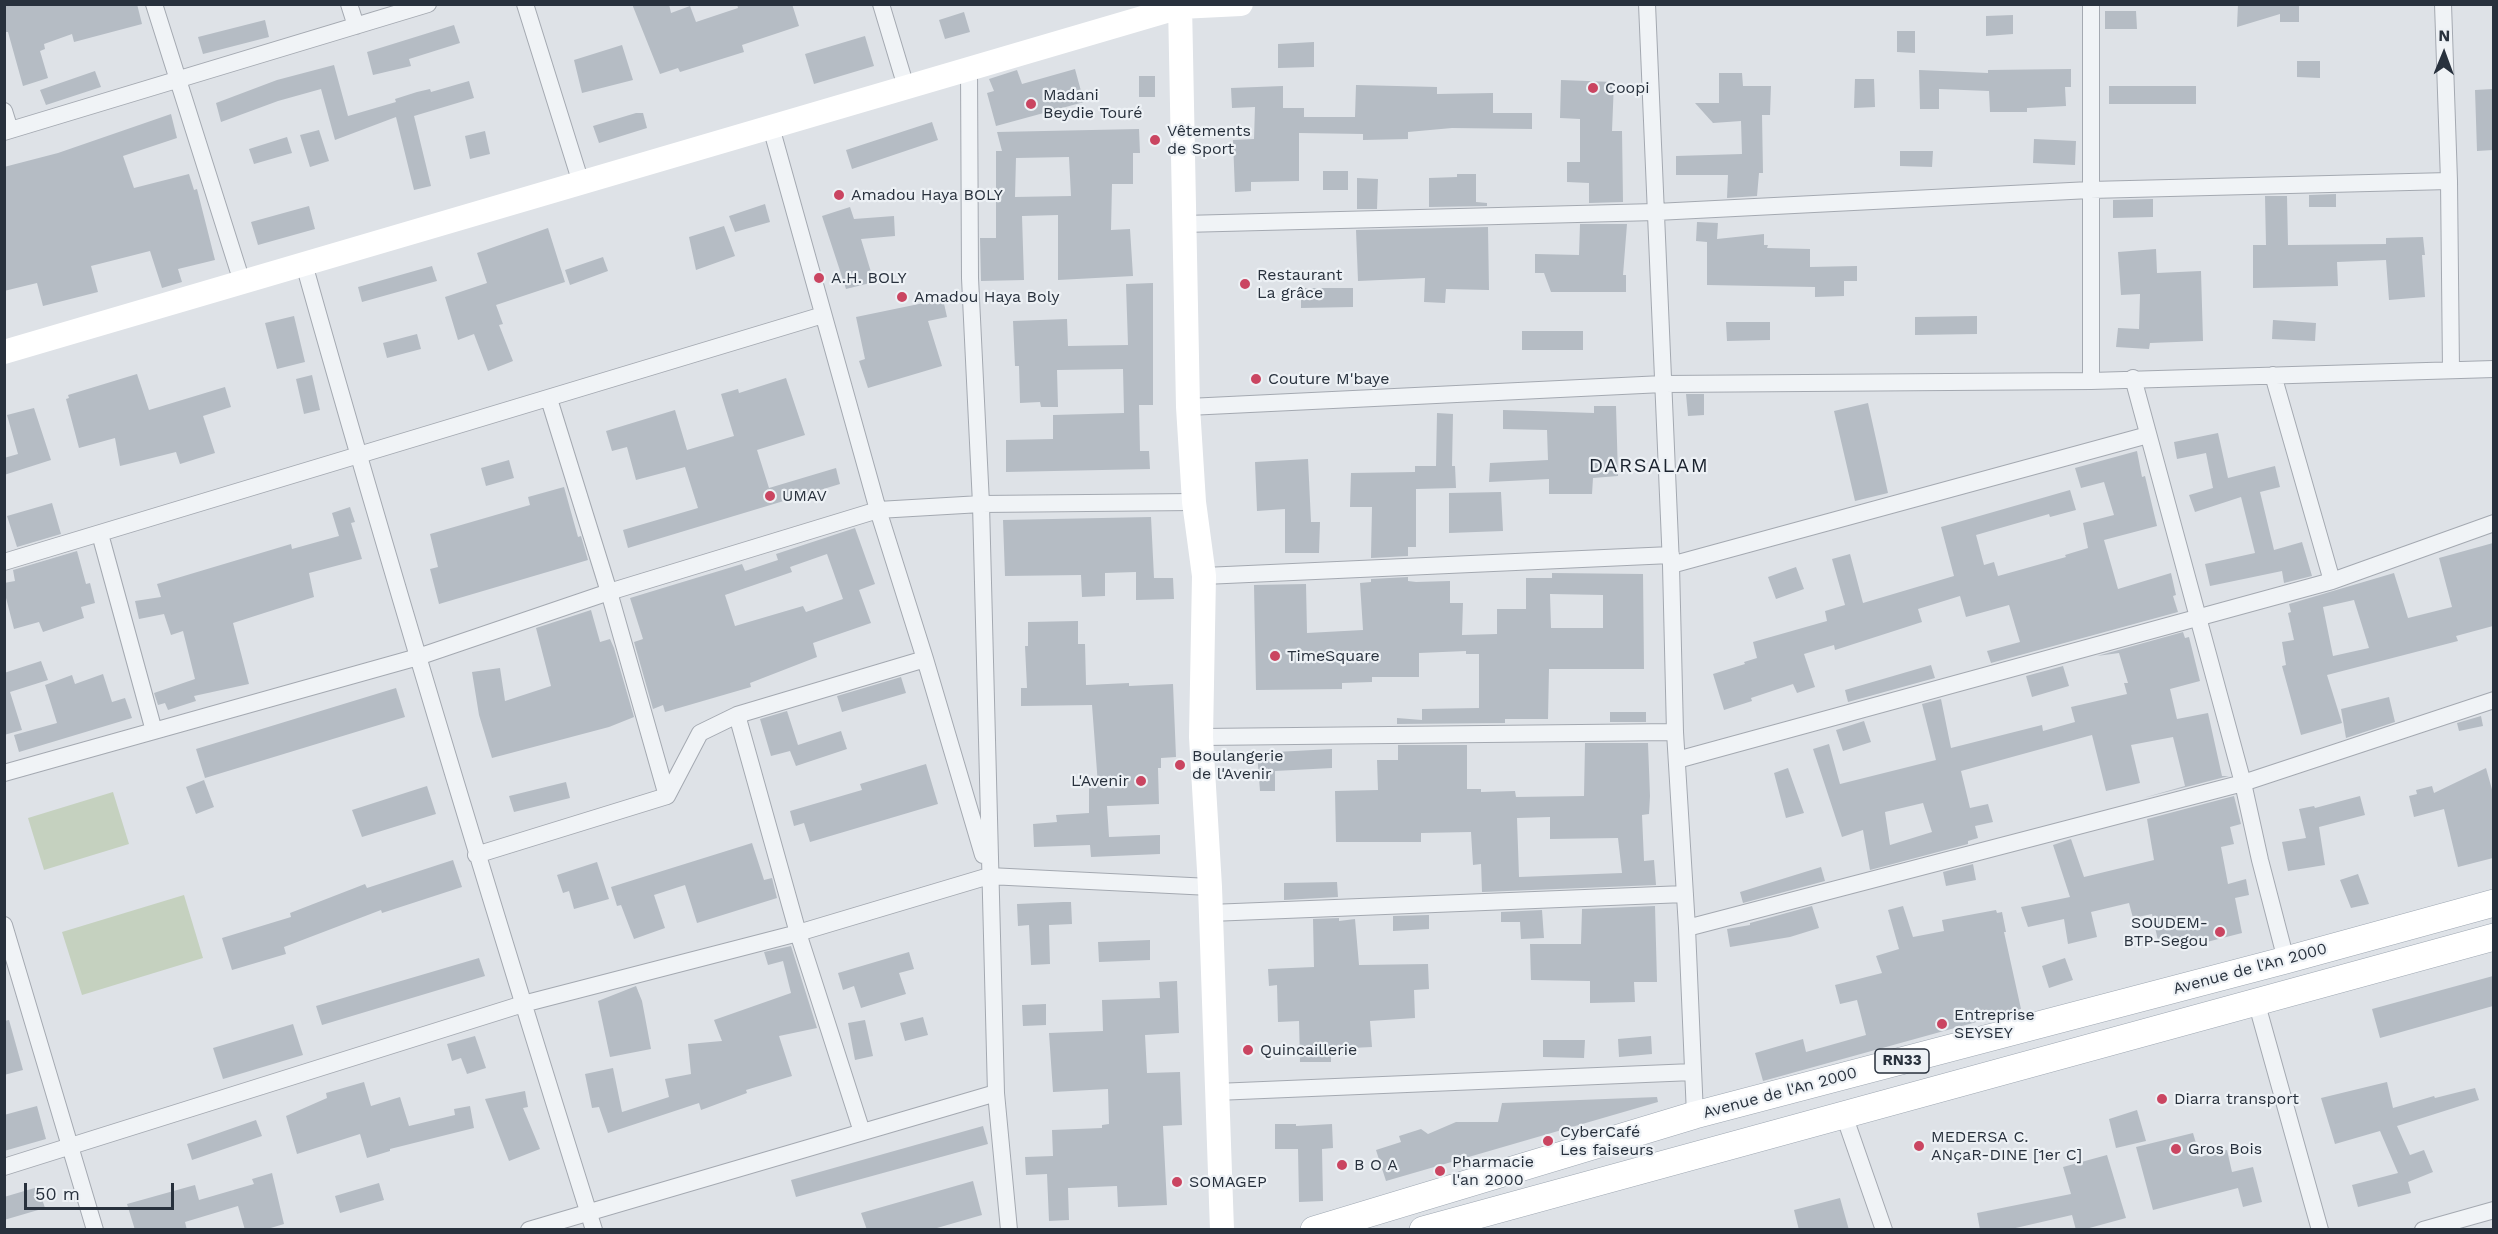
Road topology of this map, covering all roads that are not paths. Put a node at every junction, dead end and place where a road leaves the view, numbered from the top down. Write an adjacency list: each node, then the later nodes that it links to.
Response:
1 (154, 4): 13 (street)
2 (349, 4): 11 (street)
3 (428, 4): 11 (street)
4 (525, 4): 19 (street)
5 (881, 4): 14 (street)
6 (1241, 4): 10 (street)
7 (1647, 4): 21 (street)
8 (2091, 4): 20 (street)
9 (2443, 4): 18 (street)
10 (1180, 6): 12 (street); 22 (street)
11 (356, 26): 13 (street)
12 (969, 69): 14 (street); 38 (street)
13 (178, 80): 17 (street); 24 (street)
14 (906, 87): 16 (street)
15 (4, 111): 17 (street)
16 (771, 127): 19 (street); 25 (street)
17 (7, 131)
18 (2449, 181): 20 (street); 28 (street)
19 (581, 183): 23 (street)
20 (2090, 190): 21 (street); 31 (street)
21 (1656, 212): 22 (street); 32 (street)
22 (1183, 224): 34 (street)
23 (304, 264): 24 (street); 36 (street)
24 (242, 282): 26 (street)
25 (823, 315): 33 (street); 39 (street)
26 (4, 352)
27 (2493, 369): 28 (street)
28 (2451, 370): 29 (street)
29 (2273, 375): 30 (street); 45 (street)
30 (2133, 378): 31 (street); 35 (street)
31 (2091, 381): 32 (street)
32 (1663, 384): 34 (street); 42 (street)
33 (549, 399): 36 (street); 46 (street)
34 (1188, 407): 37 (street)
35 (2148, 435): 42 (street); 47 (street)
36 (358, 457): 41 (street); 48 (street)
37 (1194, 502): 38 (street); 44 (street)
38 (981, 504): 39 (street); 60 (street)
39 (878, 510): 46 (street); 49 (street)
40 (2493, 523): 45 (street)
41 (100, 534): 43 (street); 52 (street)
42 (1671, 560): 44 (street); 53 (street)
43 (4, 562)
44 (1204, 576): 54 (street)
45 (2332, 581): 47 (street)
46 (609, 592): 48 (street); 58 (street)
47 (2200, 618): 55 (street); 57 (street)
48 (418, 657): 52 (street); 59 (street)
49 (925, 658): 51 (street); 60 (street)
50 (2493, 700): 57 (street)
51 (737, 715): 58 (street); 67 (street)
52 (154, 731): 56 (street)
53 (1675, 732): 54 (street); 55 (street)
54 (1201, 737): 61 (street)
55 (1677, 760): 62 (street)
56 (4, 773)
57 (2243, 783): 66 (street); 69 (street)
58 (667, 796): 59 (street)
59 (476, 855): 72 (street)
60 (989, 876): 61 (street); 67 (street); 75 (street)
61 (1210, 887): 64 (street)
62 (1685, 894): 64 (street); 66 (street)
63 (2493, 903): 69 (main road, Avenue de l'An 2000 / RN33)
64 (1210, 913): 74 (street)
65 (4, 925): 70 (street)
66 (1687, 928): 73 (street)
67 (798, 933): 72 (street); 78 (street)
68 (2493, 937): 71 (main road, Avenue de l'An 2000 / RN33)
69 (2286, 960): 77 (main road, Avenue de l'An 2000 / RN33)
70 (11, 969): 79 (street)
71 (2256, 1001): 76 (main road, Avenue de l'An 2000 / RN33); 91 (street)
72 (522, 1004): 79 (street); 82 (street)
73 (1693, 1072): 74 (street); 77 (street)
74 (1216, 1092): 88 (street)
75 (996, 1093): 78 (street); 87 (street)
76 (1844, 1115): 83 (main road, Avenue de l'An 2000 / RN33); 90 (street)
77 (1695, 1116): 89 (main road, Avenue de l'An 2000 / RN33)
78 (862, 1132): 82 (street)
79 (71, 1146): 80 (street); 84 (street)
80 (4, 1167)
81 (2493, 1210): 92 (street)
82 (588, 1211): 85 (street); 86 (street)
83 (1431, 1228)
84 (96, 1230)
85 (529, 1230)
86 (594, 1230)
87 (1009, 1230)
88 (1222, 1230)
89 (1314, 1230)
90 (1884, 1230)
91 (2320, 1230)
92 (2423, 1230)

